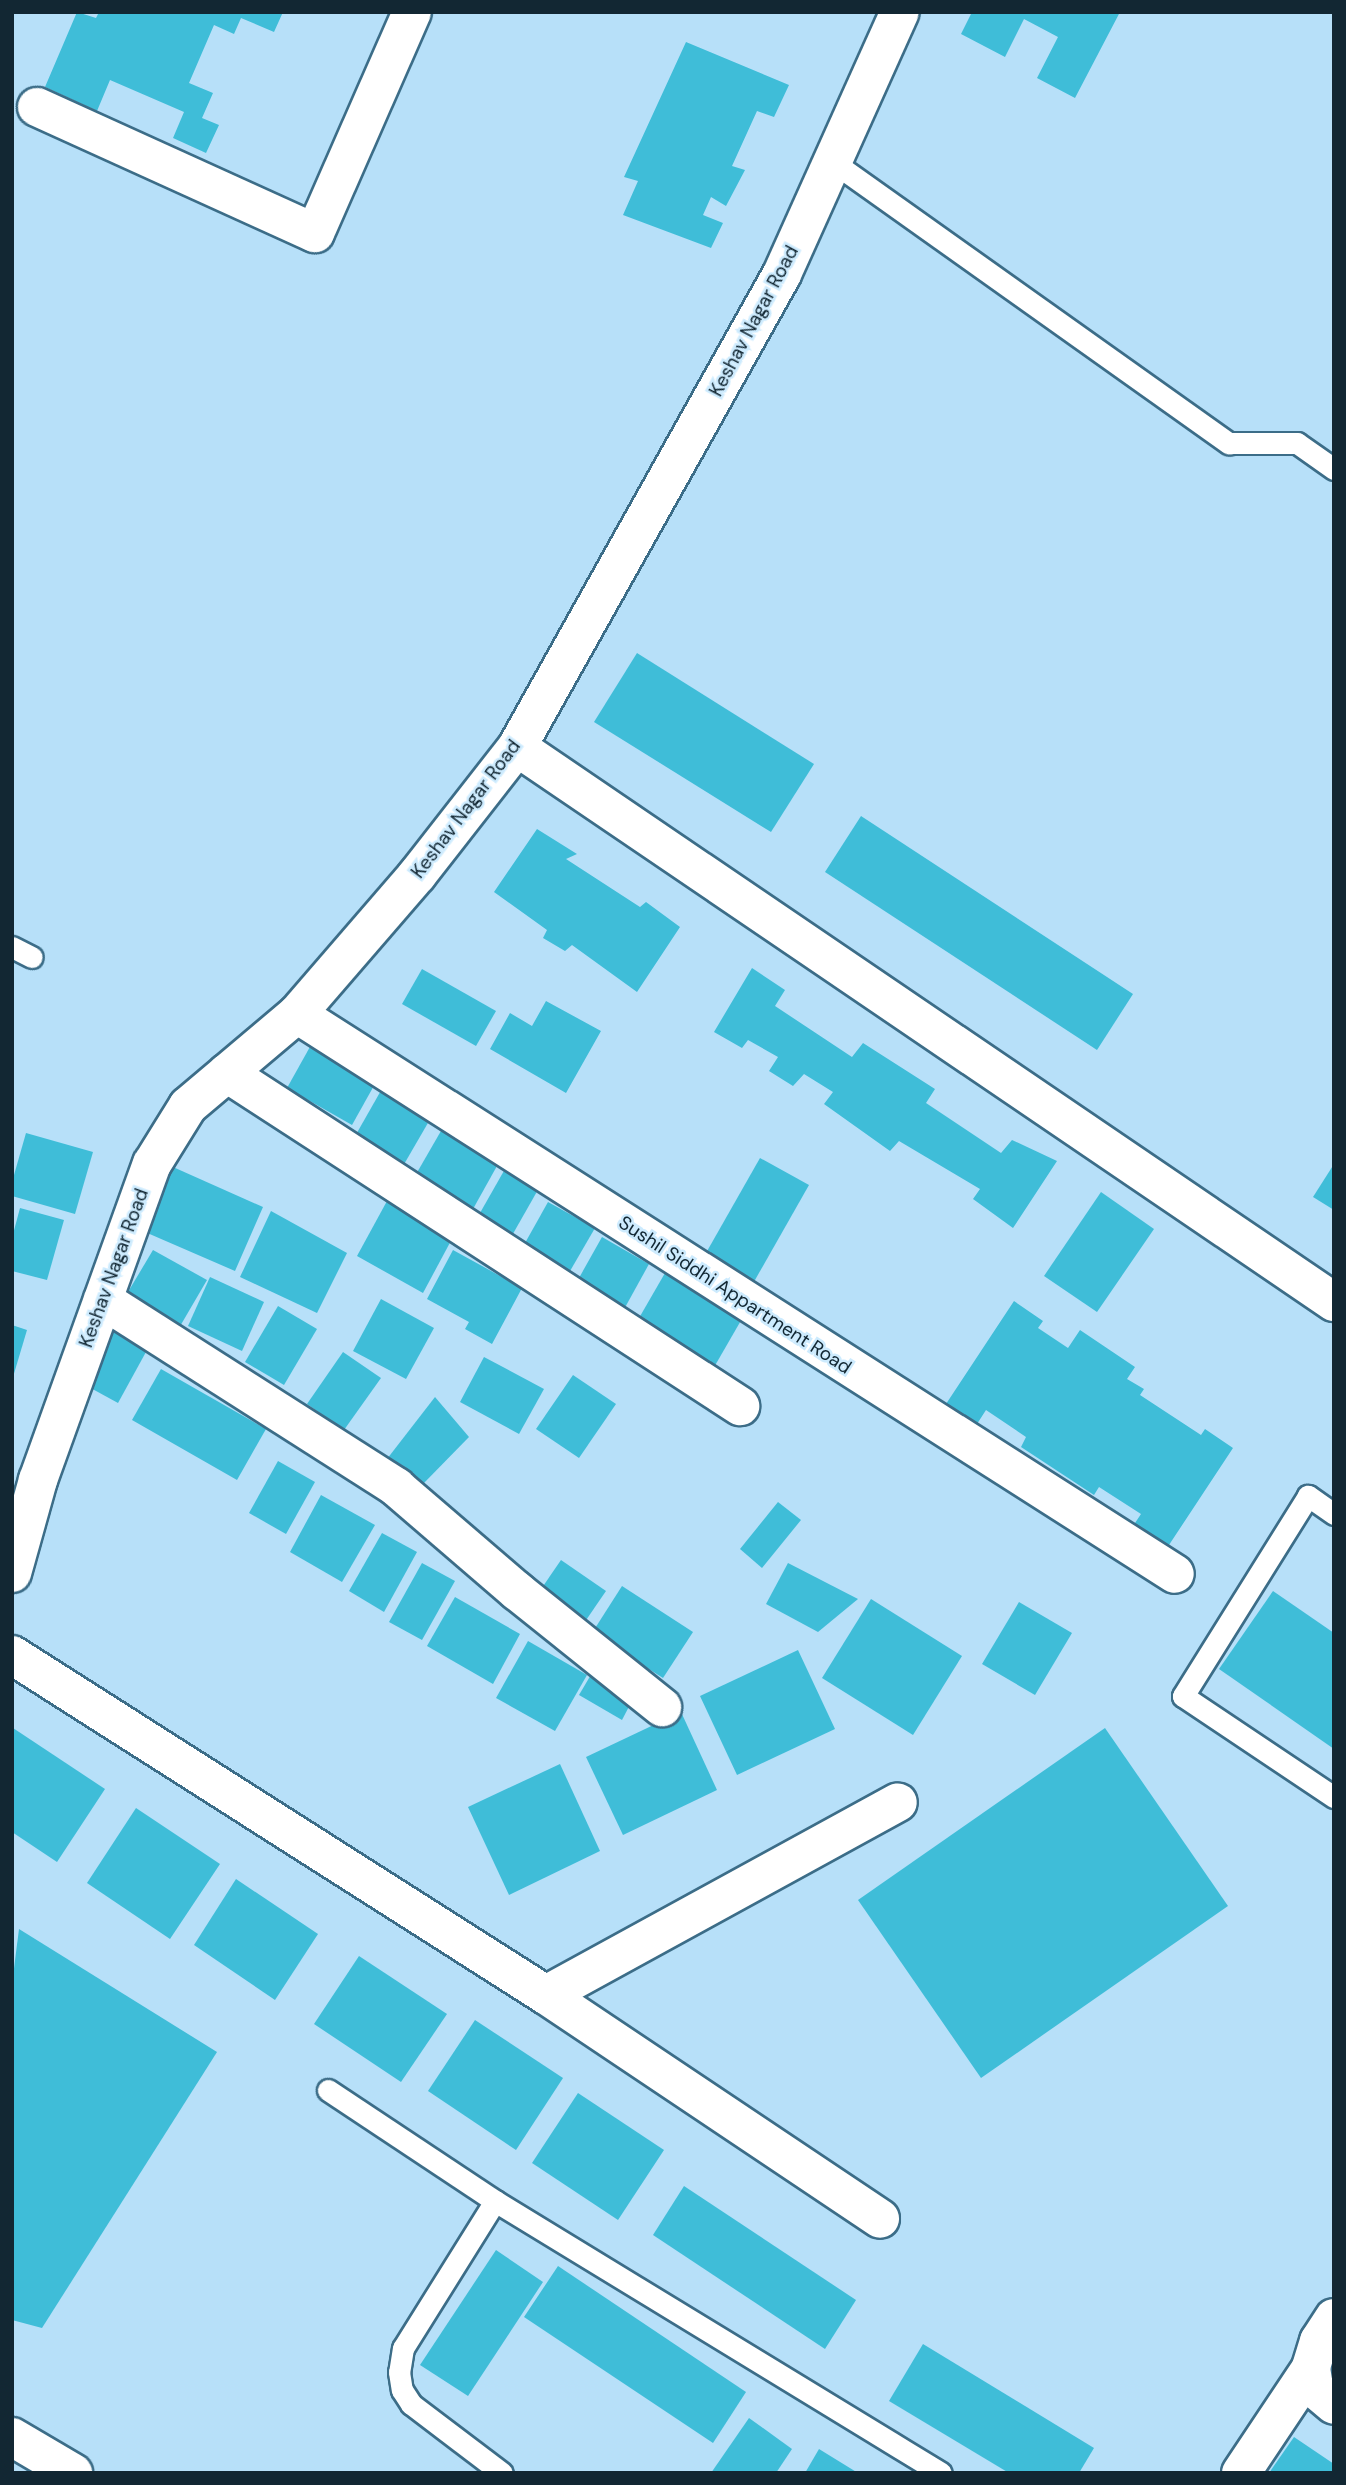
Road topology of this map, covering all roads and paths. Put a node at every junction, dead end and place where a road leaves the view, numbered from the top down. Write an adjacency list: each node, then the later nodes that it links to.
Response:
1 (412, 12): 3 (street)
2 (900, 12): 4 (street, Keshav Nagar Road)
3 (37, 107)
4 (833, 162): 5 (lane); 6 (street, Keshav Nagar Road)
5 (1334, 469)
6 (517, 747): 9 (street, Keshav Nagar Road); 12 (street)
7 (12, 947): 8 (lane)
8 (32, 957)
9 (297, 1014): 10 (street, Keshav Nagar Road); 16 (street, Sushil Siddhi Appartment Road)
10 (227, 1073): 11 (street, Keshav Nagar Road); 13 (street)
11 (103, 1300): 15 (street, Keshav Nagar Road); 18 (street)
12 (1334, 1302)
13 (740, 1406)
14 (1334, 1514): 19 (lane)
15 (12, 1573)
16 (1174, 1574)
17 (12, 1655): 21 (street)
18 (662, 1707)
19 (1334, 1797)
20 (898, 1802): 21 (street)
21 (546, 1994): 24 (street)
22 (328, 2090): 23 (lane)
23 (495, 2201): 30 (lane); 31 (lane)
24 (880, 2219)
25 (1334, 2318): 26 (street)
26 (1311, 2368): 27 (street); 32 (street)
27 (1334, 2405)
28 (12, 2437): 29 (street)
29 (73, 2473)
30 (502, 2473)
31 (941, 2473)
32 (1241, 2473)

